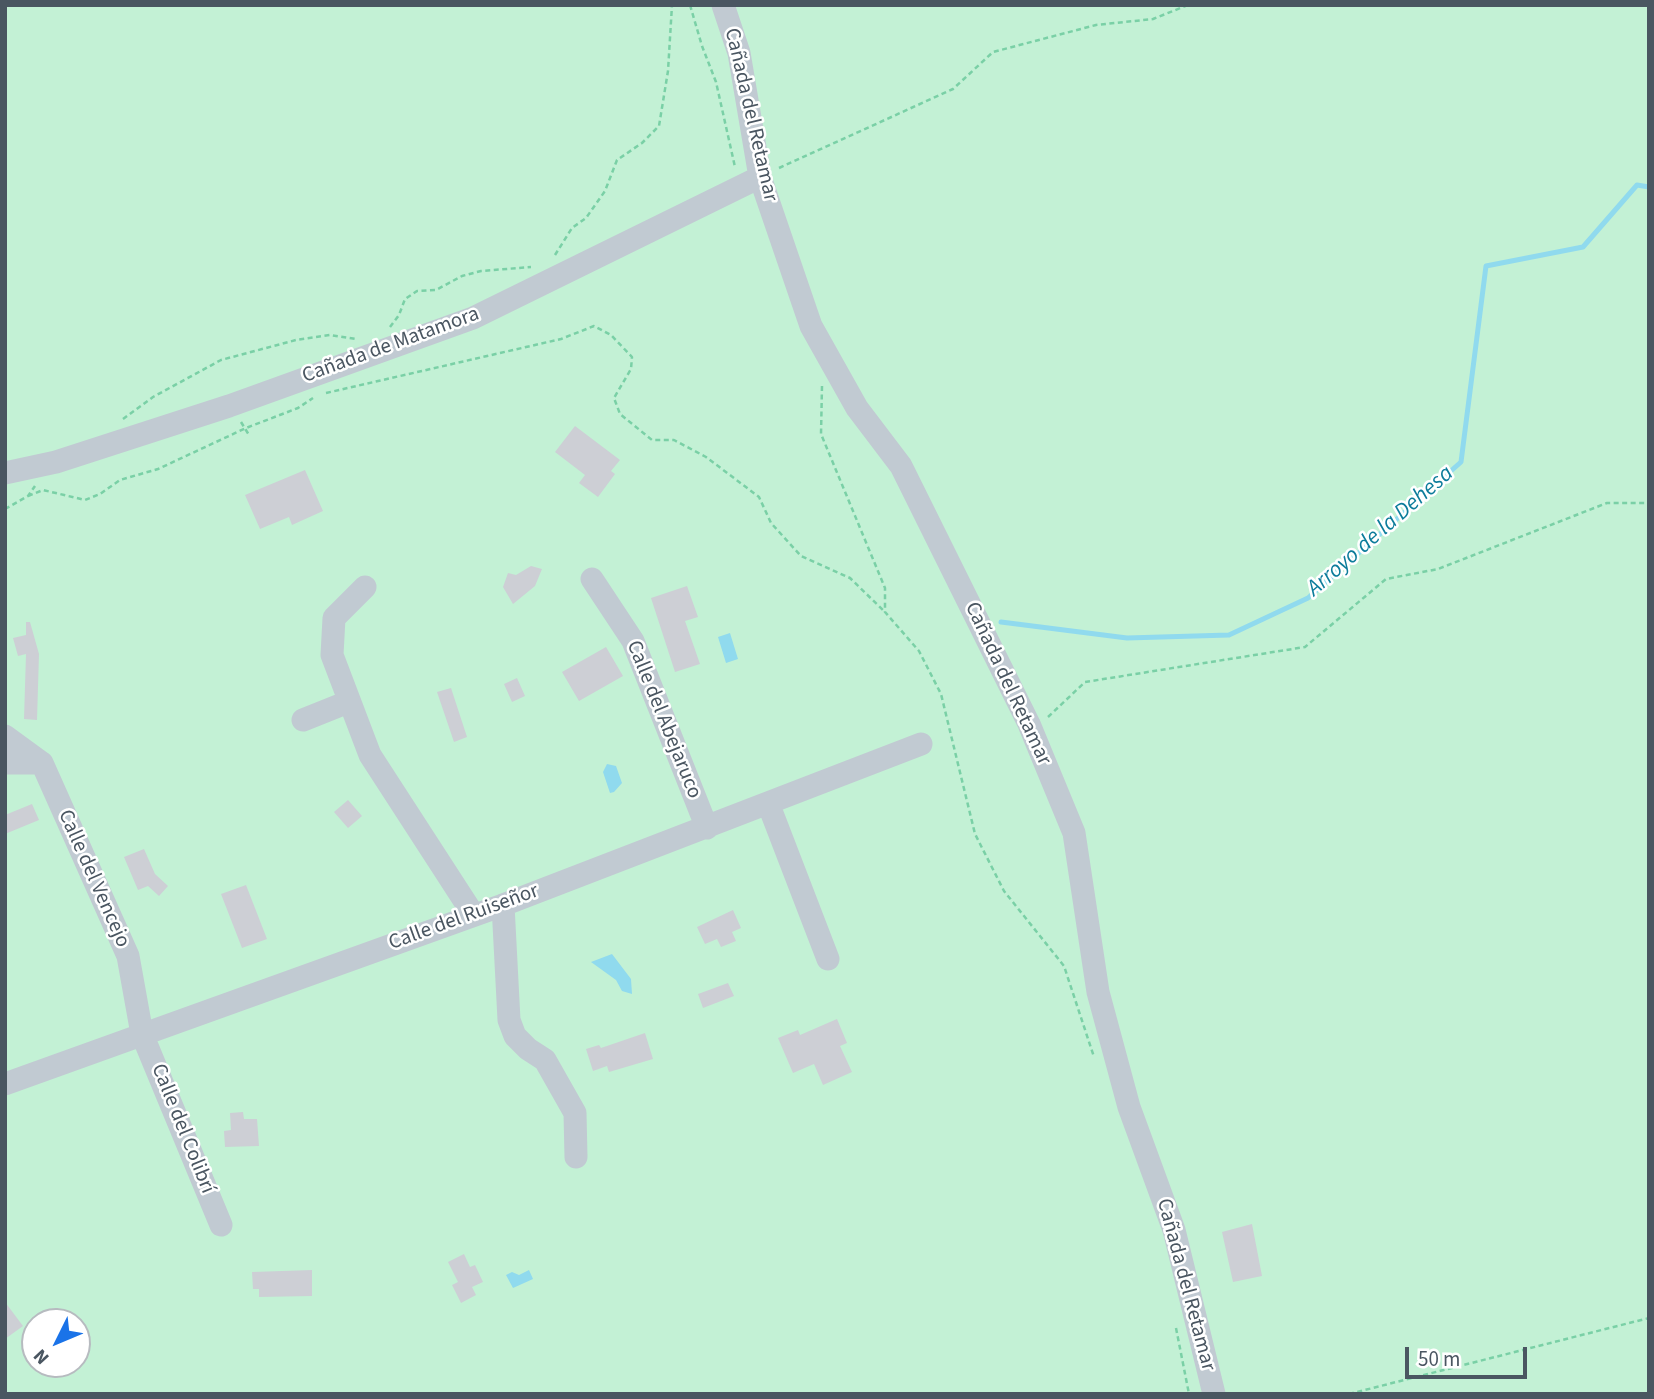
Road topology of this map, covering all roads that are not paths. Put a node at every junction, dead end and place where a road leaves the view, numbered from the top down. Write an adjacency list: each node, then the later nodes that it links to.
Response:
1 (723, 5): 2 (street, Cañada del Retamar)
2 (751, 181): 3 (street, Cañada de Matamora); 21 (street, Cañada del Retamar)
3 (5, 473)
4 (592, 579): 13 (street, Calle del Abejaruco)
5 (365, 587): 6 (street)
6 (348, 702): 7 (street); 15 (street)
7 (303, 720)
8 (5, 736): 10 (street)
9 (921, 744): 12 (street, Calle del Ruiseñor)
10 (41, 762): 11 (street); 17 (street, Calle del Vencejo)
11 (5, 763)
12 (768, 803): 13 (street, Calle del Ruiseñor); 16 (street)
13 (706, 828): 14 (street, Calle del Ruiseñor)
14 (503, 905): 15 (street, Calle del Ruiseñor); 19 (street)
15 (473, 914): 17 (street, Calle del Ruiseñor)
16 (828, 959)
17 (142, 1034): 18 (street, Calle del Ruiseñor); 20 (street, Calle del Colibrí)
18 (5, 1084)
19 (576, 1157)
20 (221, 1225)
21 (1214, 1394)

